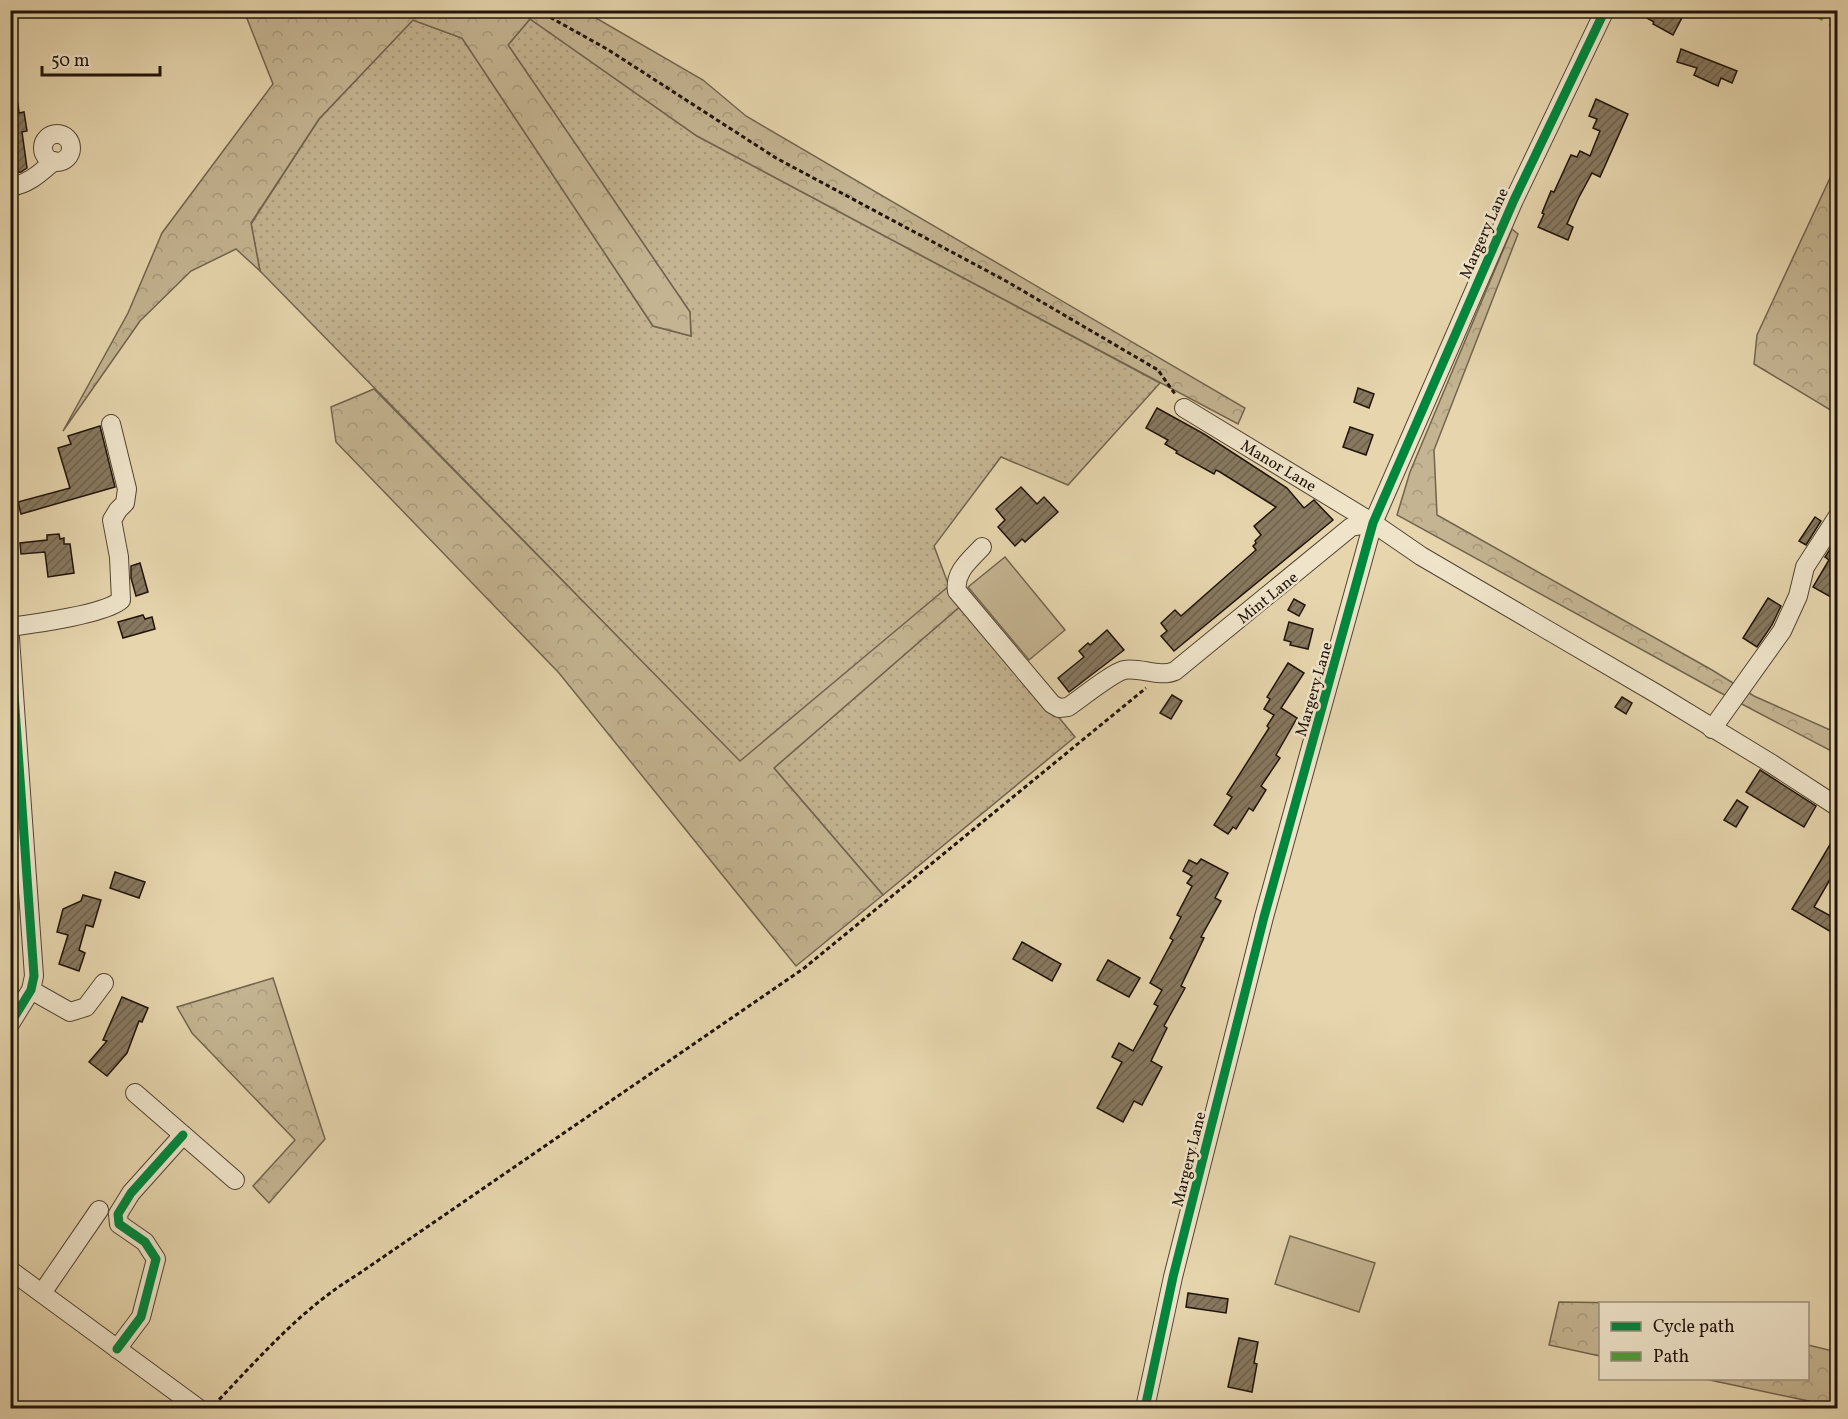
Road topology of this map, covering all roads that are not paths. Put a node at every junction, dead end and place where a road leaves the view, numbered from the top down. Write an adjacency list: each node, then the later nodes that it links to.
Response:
1 (1605, 10): 7 (street, Margery Lane)
2 (54, 161): 3 (street)
3 (10, 187)
4 (1184, 408): 7 (street, Manor Lane)
5 (111, 424): 9 (street)
6 (1838, 516): 11 (street)
7 (1373, 523): 8 (street, Mint Lane); 11 (street, Manor Lane); 24 (street, Margery Lane)
8 (982, 547)
9 (10, 627)
10 (10, 638): 14 (street)
11 (1712, 729): 12 (street, Manor Lane)
12 (1838, 807)
13 (104, 983): 14 (street)
14 (31, 990): 15 (street)
15 (10, 1024)
16 (135, 1093): 17 (street)
17 (183, 1135): 18 (street); 22 (street)
18 (235, 1180)
19 (99, 1210): 21 (street)
20 (10, 1270): 21 (street)
21 (42, 1293): 22 (street)
22 (117, 1349): 23 (street)
23 (198, 1408)
24 (1145, 1408)

